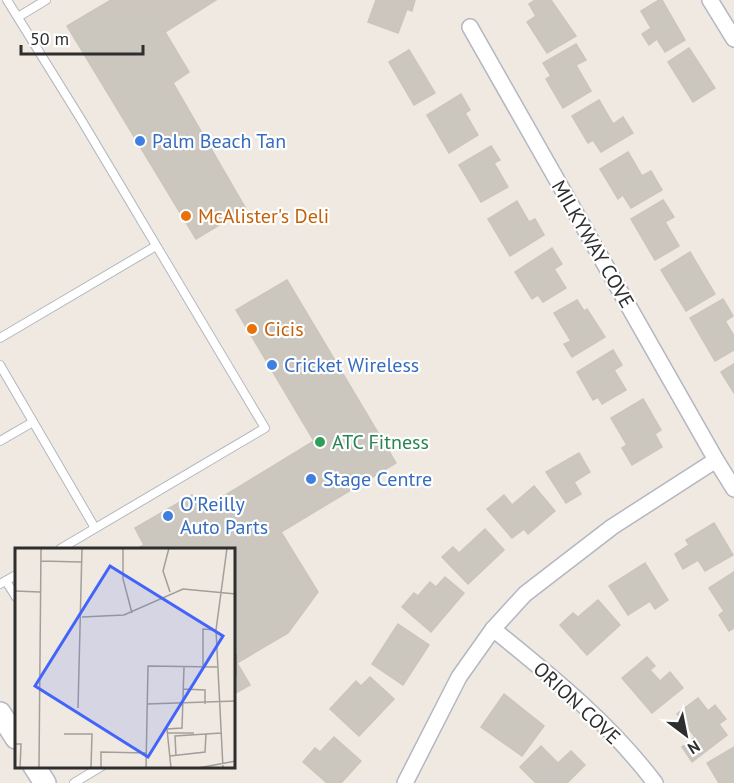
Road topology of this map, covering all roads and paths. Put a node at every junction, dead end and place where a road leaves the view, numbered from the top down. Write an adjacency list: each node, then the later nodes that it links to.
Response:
1 (7, 0): 4 (lane)
2 (46, 0): 4 (lane)
3 (710, 0): 6 (street)
4 (18, 17): 7 (lane)
5 (470, 27): 12 (street, MILKYWAY COVE)
6 (734, 39)
7 (156, 246): 8 (lane); 14 (lane)
8 (0, 338)
9 (0, 365): 10 (lane)
10 (33, 422): 11 (lane); 14 (lane)
11 (0, 441)
12 (716, 460): 13 (street, MILKYWAY COVE); 18 (street)
13 (734, 489)
14 (95, 528): 15 (lane)
15 (62, 548)
16 (3, 582): 17 (lane)
17 (15, 596)
18 (493, 629): 25 (street); 26 (street, ORION COVE)
19 (0, 713): 20 (main road)
20 (15, 736)
21 (35, 768): 23 (main road)
22 (99, 768): 24 (lane)
23 (45, 783)
24 (74, 783)
25 (405, 783)
26 (655, 783)

